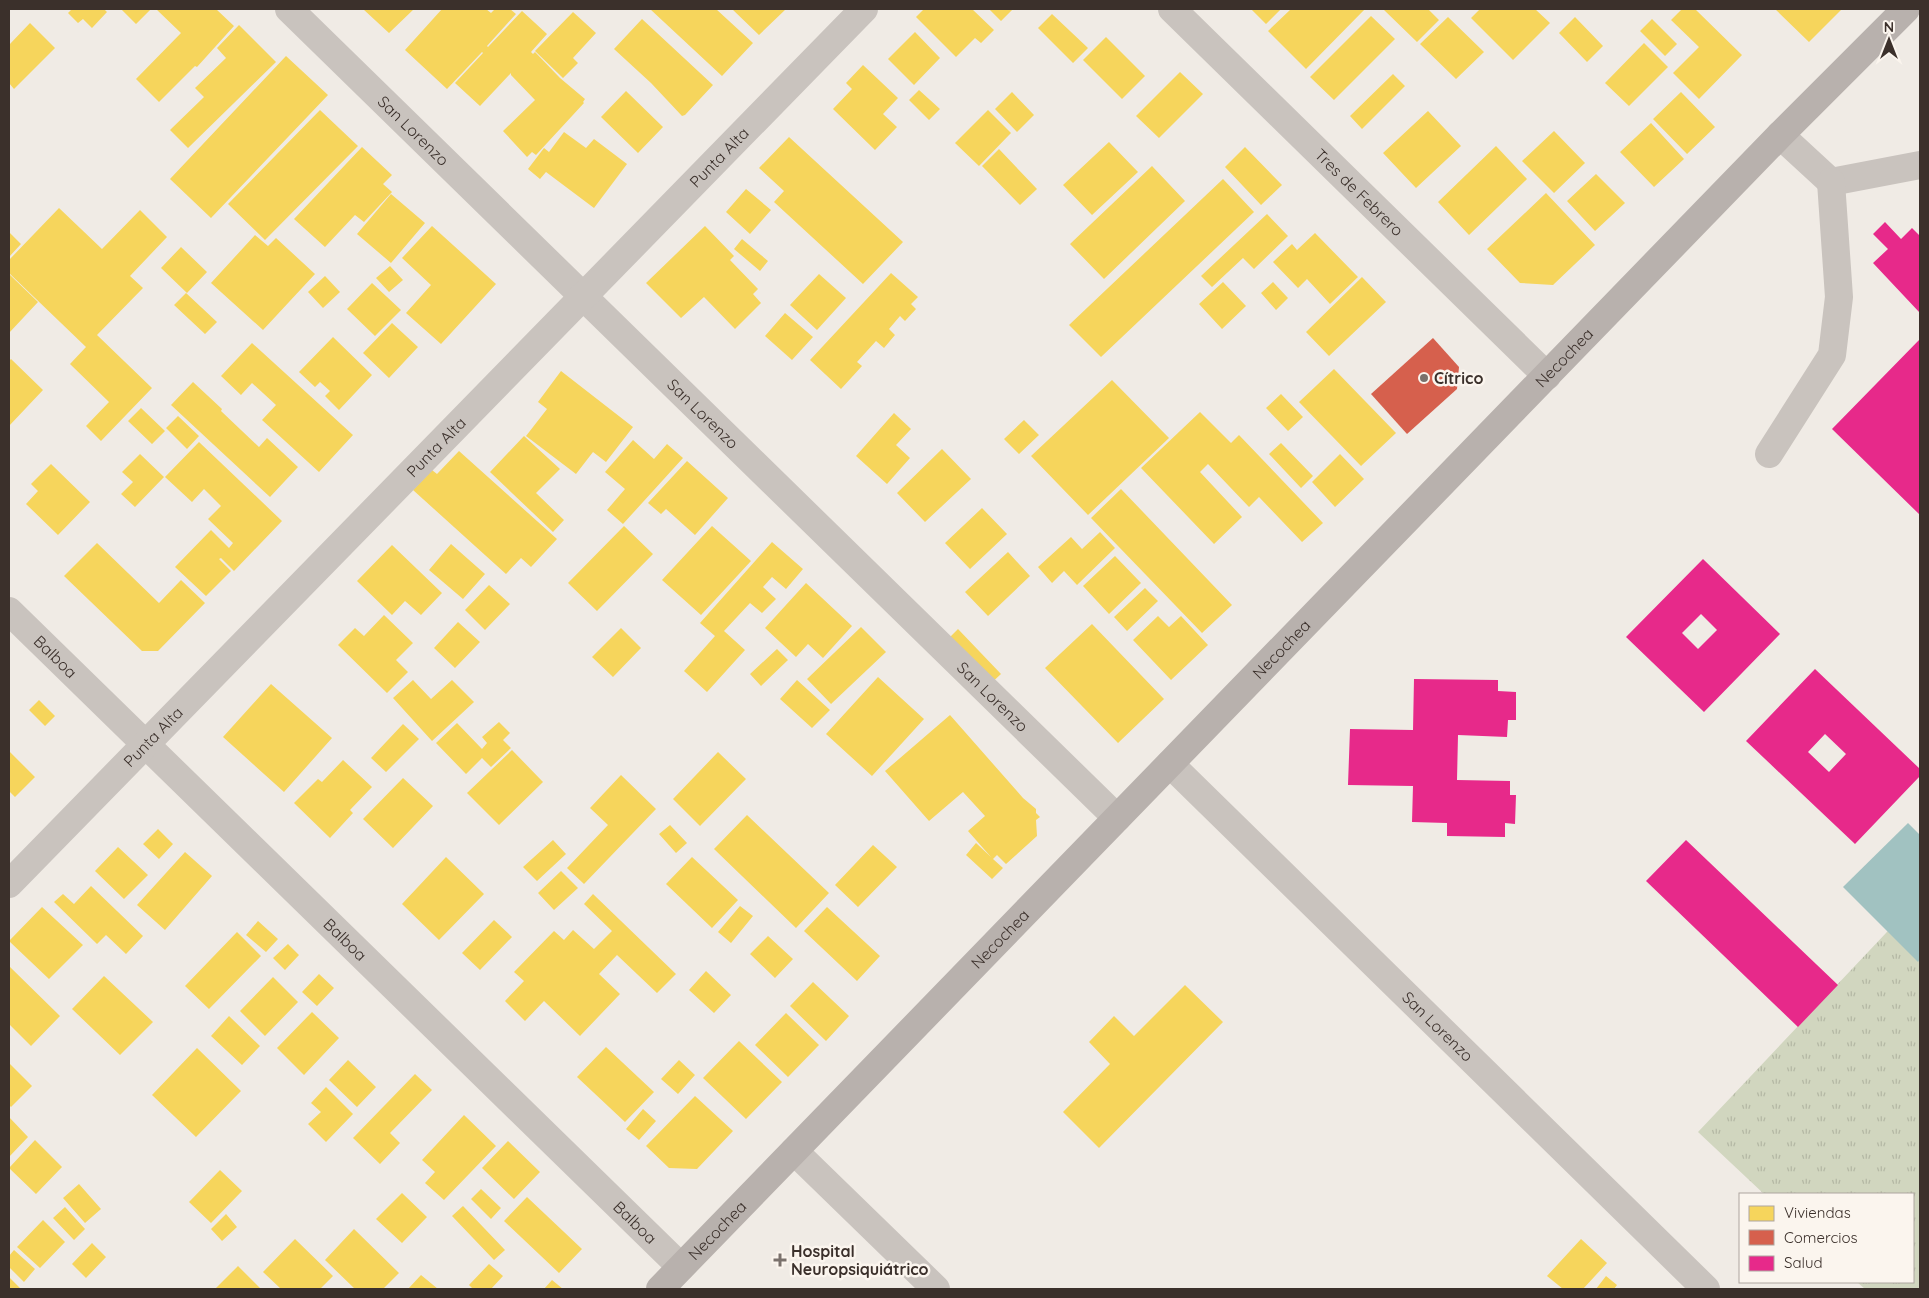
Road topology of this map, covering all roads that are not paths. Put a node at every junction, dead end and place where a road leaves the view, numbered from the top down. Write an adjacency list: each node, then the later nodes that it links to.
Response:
1 (289, 9): 8 (street, San Lorenzo)
2 (864, 9): 8 (street, Punta Alta)
3 (1172, 9): 9 (street, Tres de Febrero)
4 (1906, 9): 5 (main road, Necochea)
5 (1780, 135): 7 (street); 9 (main road, Necochea)
6 (1920, 166): 7 (street)
7 (1831, 182): 10 (street)
8 (583, 297): 12 (street, Punta Alta); 14 (street, San Lorenzo)
9 (1547, 376): 13 (main road, Necochea)
10 (1769, 454)
11 (9, 611): 12 (street, Balboa)
12 (146, 744): 15 (street, Punta Alta); 17 (street, Balboa)
13 (1170, 764): 14 (main road, Necochea); 20 (street, San Lorenzo)
14 (1117, 818): 16 (main road, Necochea)
15 (9, 884)
16 (794, 1151): 17 (main road, Necochea); 19 (street)
17 (681, 1268): 18 (main road, Necochea)
18 (660, 1289)
19 (936, 1289)
20 (1706, 1289)

